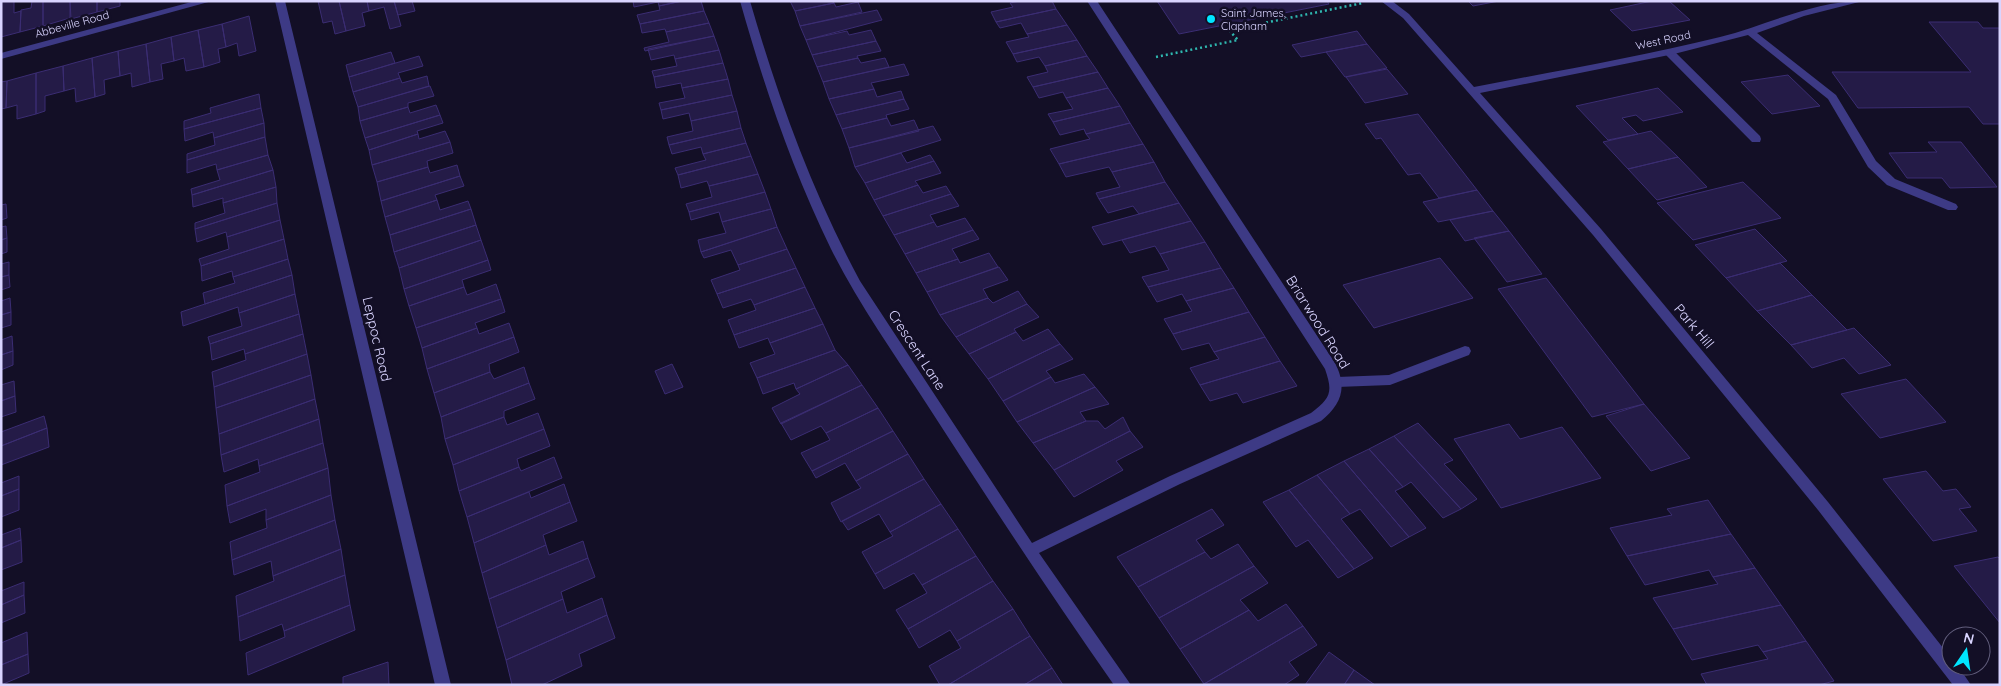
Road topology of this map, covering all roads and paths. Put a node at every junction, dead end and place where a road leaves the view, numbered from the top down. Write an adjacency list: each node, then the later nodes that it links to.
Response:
1 (208, 1): 11 (street, Abbeville Road)
2 (280, 1): 19 (street, Leppoc Road)
3 (745, 1): 18 (street, Crescent Lane)
4 (1092, 1): 17 (street, Briarwood Road)
5 (1386, 1): 13 (street, Park Hill)
6 (1858, 1): 8 (street, West Road)
7 (1366, 2): 12 (path)
8 (1846, 2): 9 (street, West Road)
9 (1750, 32): 10 (street, West Road); 15 (street)
10 (1669, 52): 13 (street, West Road); 14 (street)
11 (1, 56)
12 (1154, 57)
13 (1471, 91): 21 (street, Park Hill)
14 (1756, 139)
15 (1952, 207)
16 (1465, 351): 17 (street)
17 (1337, 382): 18 (street, Briarwood Road)
18 (1029, 551): 20 (street, Crescent Lane)
19 (443, 685)
20 (1123, 685)
21 (1962, 685)

